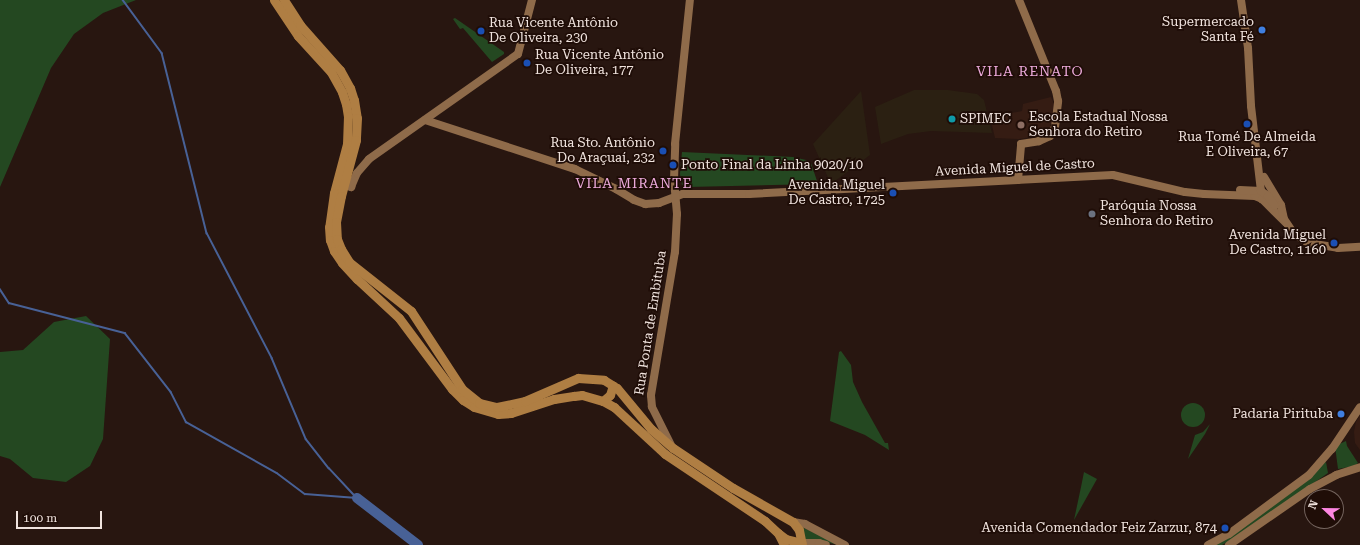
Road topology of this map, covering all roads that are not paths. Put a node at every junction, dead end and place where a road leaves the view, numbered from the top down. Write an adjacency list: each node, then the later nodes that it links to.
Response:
1 (274, 0): 7 (main road)
2 (284, 0): 8 (main road)
3 (532, 0): 10 (street)
4 (690, 0): 15 (street, Rua Ponta de Embituba)
5 (1019, 0): 13 (street)
6 (1241, 0): 11 (street)
7 (280, 10): 8 (main road); 9 (main road)
8 (293, 15): 9 (main road); 14 (main road)
9 (292, 28): 14 (main road)
10 (425, 120): 14 (street); 15 (street, Avenida Miguel de Castro)
11 (1257, 161): 12 (street); 16 (street)
12 (1264, 177): 16 (street); 17 (street)
13 (1018, 180): 15 (street, Avenida Miguel de Castro); 16 (street, Avenida Miguel de Castro)
14 (344, 185): 19 (main road); 21 (main road)
15 (680, 196): 24 (street, Rua Ponta de Embituba)
16 (1265, 198): 17 (street)
17 (1285, 221): 18 (street)
18 (1360, 247)
19 (583, 378): 20 (main road); 21 (main road)
20 (613, 385): 22 (main road); 24 (main road)
21 (582, 395): 22 (main road)
22 (603, 401): 28 (main road)
23 (1360, 407): 33 (street)
24 (673, 448): 26 (main road)
25 (1360, 467): 34 (street)
26 (785, 516): 27 (main road); 28 (main road)
27 (793, 522): 29 (street); 30 (main road)
28 (778, 533): 30 (main road); 31 (main road)
29 (829, 542): 30 (street); 32 (street)
30 (802, 544)
31 (784, 545)
32 (845, 545)
33 (1208, 545)
34 (1228, 545)

